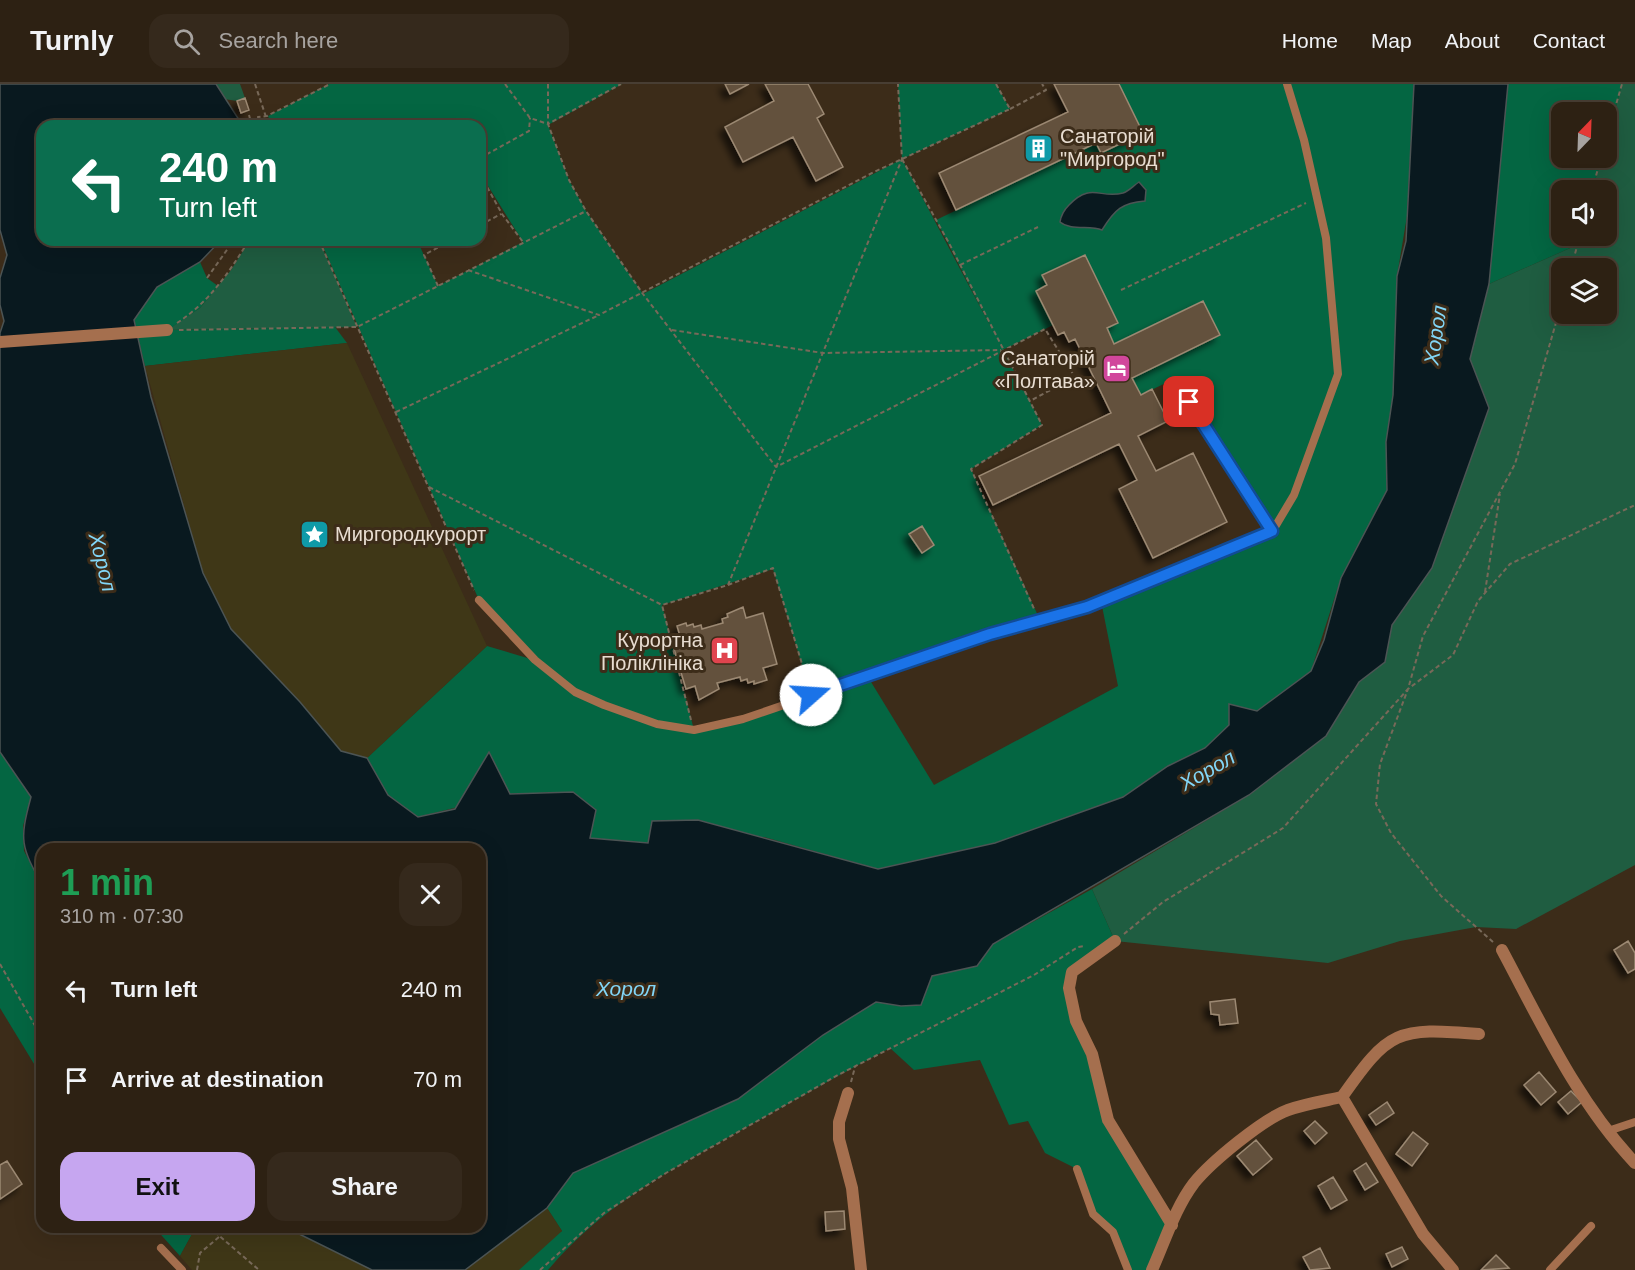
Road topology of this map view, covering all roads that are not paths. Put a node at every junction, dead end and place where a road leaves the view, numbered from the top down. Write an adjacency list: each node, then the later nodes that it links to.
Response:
1 (1287, 84): 5 (lane)
2 (167, 330): 3 (street)
3 (0, 342)
4 (1189, 402): 5 (lane)
5 (1272, 531): 6 (lane)
6 (479, 600)
7 (1115, 941): 16 (street)
8 (1502, 950): 13 (street)
9 (1479, 1034): 11 (street)
10 (848, 1093): 20 (street)
11 (1342, 1096): 16 (street); 23 (street)
12 (1635, 1122): 13 (lane)
13 (1608, 1131): 14 (street)
14 (1635, 1163)
15 (1077, 1169): 21 (lane)
16 (1172, 1225): 22 (street)
17 (1591, 1226): 24 (lane)
18 (161, 1248): 19 (lane)
19 (182, 1270)
20 (861, 1270)
21 (1128, 1270)
22 (1152, 1270)
23 (1453, 1270)
24 (1551, 1270)

